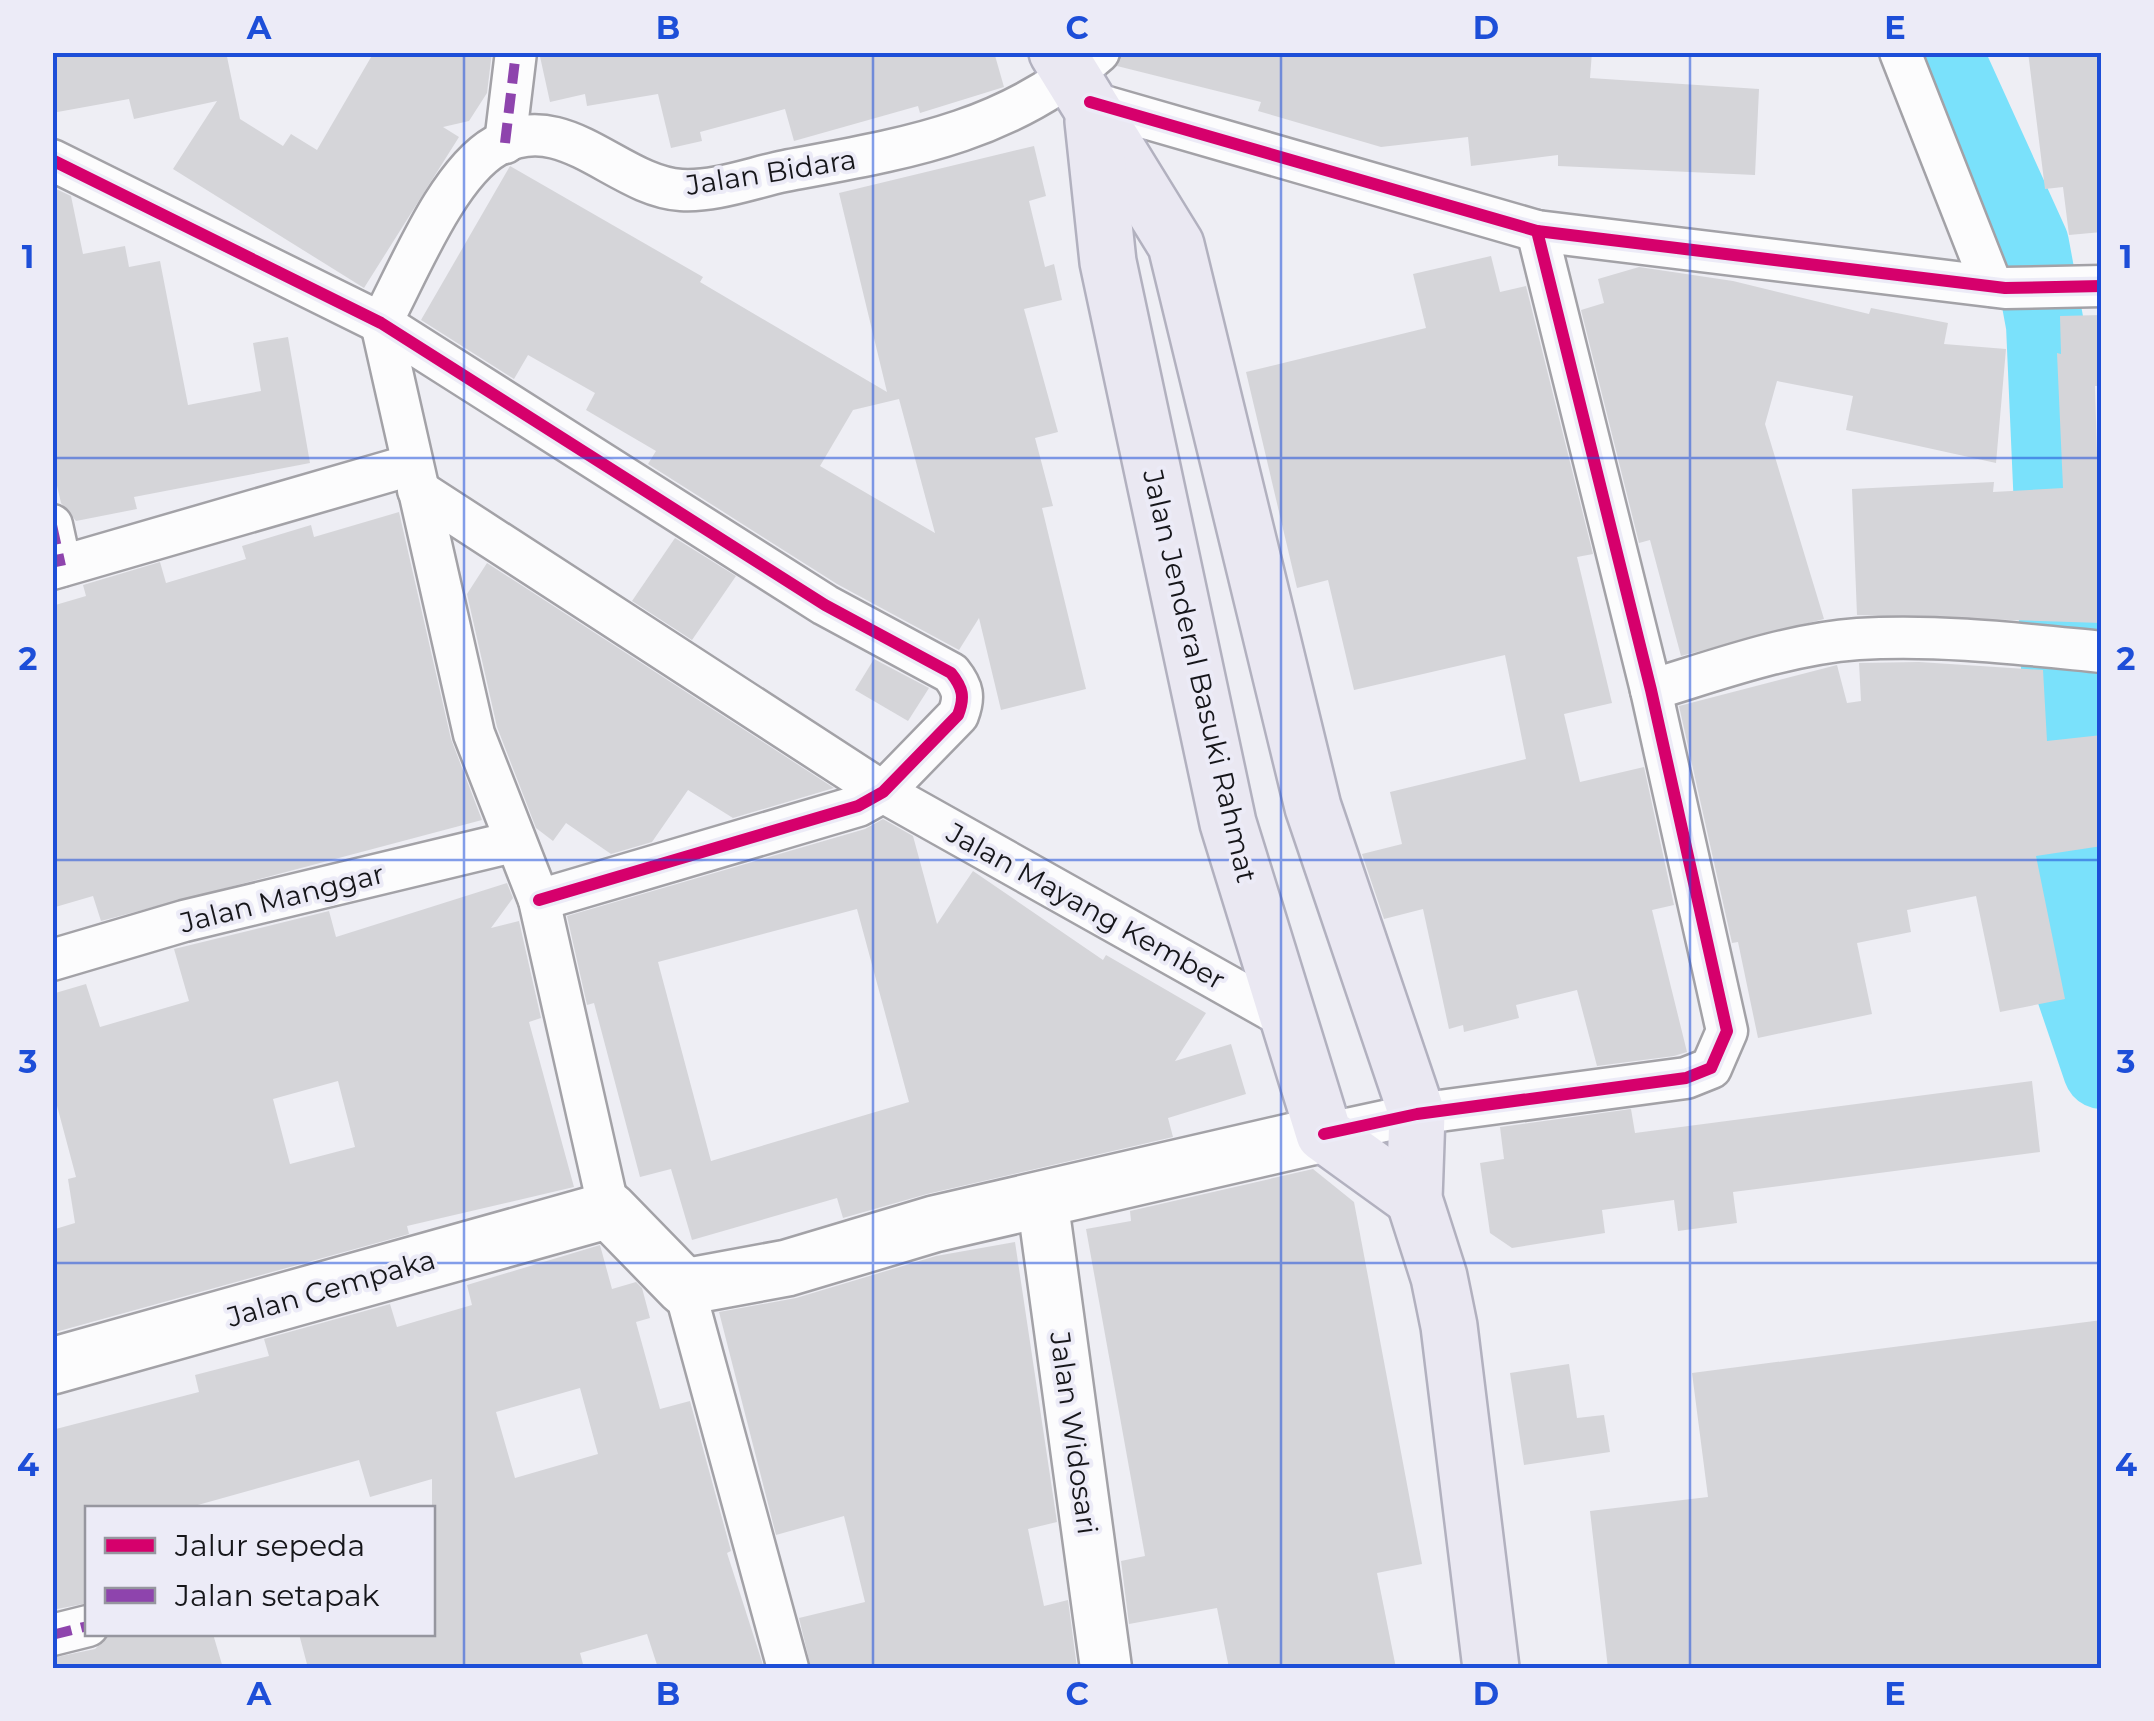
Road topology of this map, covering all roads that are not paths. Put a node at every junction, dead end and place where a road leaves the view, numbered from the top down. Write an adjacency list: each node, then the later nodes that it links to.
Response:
1 (516, 52): 4 (street)
2 (1900, 52): 8 (street)
3 (1080, 70): 4 (street, Jalan Bidara); 6 (street); 19 (highway, Jalan Jenderal Basuki Rahmat); 20 (highway)
4 (505, 143): 9 (street)
5 (52, 160): 9 (street)
6 (1536, 231): 8 (street); 14 (street)
7 (2102, 286): 8 (street)
8 (1998, 287)
9 (380, 322): 10 (street); 15 (street)
10 (414, 477): 12 (street); 15 (street, Jalan Mayang Kember); 16 (street)
11 (52, 526): 12 (street)
12 (57, 568)
13 (2088, 651): 14 (street)
14 (1650, 690): 20 (street)
15 (883, 792): 17 (street); 19 (street, Jalan Mayang Kember)
16 (513, 842): 17 (street); 18 (street, Jalan Manggar)
17 (539, 900): 24 (street)
18 (52, 960)
19 (1289, 1020): 21 (highway, Jalan Jenderal Basuki Rahmat)
20 (1417, 1114): 21 (street); 23 (highway)
21 (1324, 1134): 22 (main road); 23 (highway)
22 (1042, 1198): 25 (main road); 30 (street, Jalan Widosari)
23 (1414, 1199): 31 (highway)
24 (609, 1210): 25 (main road); 26 (main road, Jalan Cempaka)
25 (684, 1288): 29 (street)
26 (52, 1366)
27 (85, 1627): 28 (street)
28 (52, 1635)
29 (788, 1668)
30 (1106, 1668)
31 (1491, 1668)

